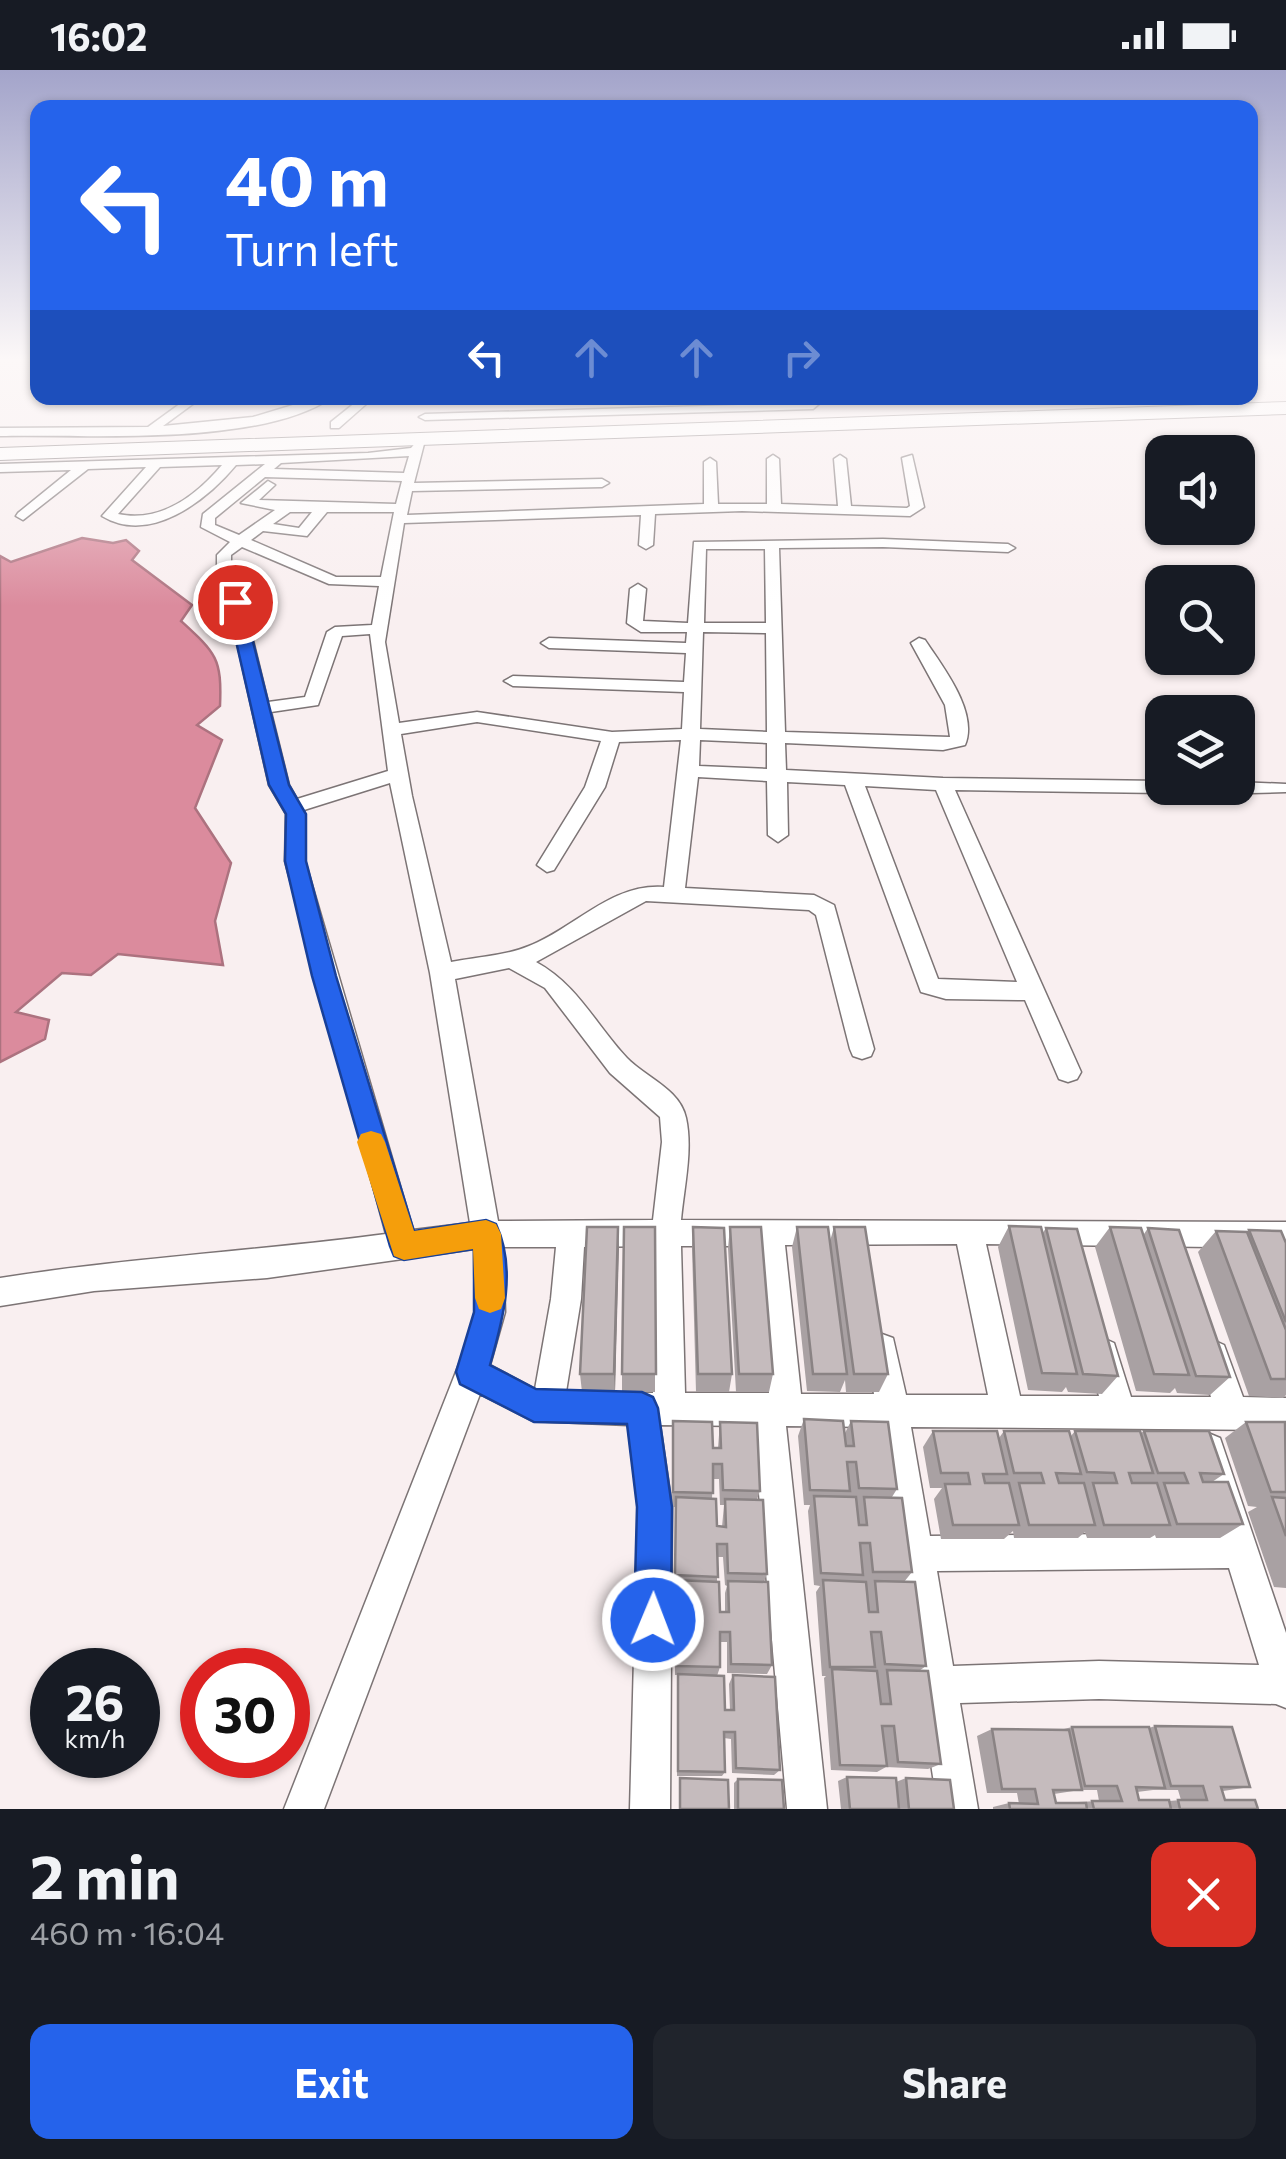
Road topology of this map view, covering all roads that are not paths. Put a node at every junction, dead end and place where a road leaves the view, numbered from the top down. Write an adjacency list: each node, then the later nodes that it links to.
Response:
1 (303, 443): 4 (highway)
2 (419, 443): 12 (street)
3 (495, 443): 12 (street)
4 (0, 454)
5 (908, 458): 20 (street)
6 (840, 459): 20 (street)
7 (772, 460): 17 (street)
8 (232, 462): 10 (street); 10 (street); 13 (street)
9 (710, 462): 19 (street)
10 (157, 463): 11 (street)
11 (85, 465): 14 (street); 22 (street)
12 (413, 466): 13 (street); 13 (street); 15 (street); 18 (street); 21 (street); 28 (street)
13 (280, 467): 16 (street); 24 (street)
14 (0, 468)
15 (602, 484)
16 (288, 507): 18 (street); 23 (street)
17 (774, 507): 19 (street); 20 (street)
18 (323, 508): 23 (street)
19 (711, 508): 21 (street)
20 (844, 509)
21 (648, 510): 26 (street)
22 (23, 516)
23 (264, 527): 24 (street)
24 (243, 539): 28 (street); 38 (street)
25 (772, 543): 27 (street); 30 (street); 31 (street)
26 (646, 545)
27 (1008, 548)
28 (386, 582): 32 (street)
29 (638, 590): 30 (street)
30 (696, 628): 31 (street); 35 (street)
31 (774, 628): 41 (street)
32 (378, 630): 38 (street); 39 (street)
33 (920, 643): 41 (street)
34 (549, 644): 35 (street)
35 (695, 648): 37 (street)
36 (513, 681): 37 (street)
37 (693, 687): 40 (street)
38 (259, 708): 51 (street)
39 (390, 730): 42 (street); 44 (street)
40 (691, 734): 41 (street); 42 (street); 43 (street)
41 (776, 736): 45 (street)
42 (612, 738): 53 (street)
43 (689, 771): 45 (street); 54 (street)
44 (398, 774): 51 (street); 56 (street)
45 (777, 776): 46 (street); 52 (street)
46 (853, 780): 47 (street); 57 (street)
47 (944, 784): 48 (street); 57 (street)
48 (1145, 787)
49 (1255, 788): 50 (street)
50 (1280, 788)
51 (292, 806): 69 (street)
52 (778, 835)
53 (547, 865)
54 (674, 892): 55 (street); 58 (street)
55 (514, 960): 56 (street); 62 (street)
56 (442, 973): 67 (street)
57 (1033, 991): 59 (street)
58 (862, 1049)
59 (1068, 1072)
60 (864, 1231): 61 (street); 63 (street); 70 (street)
61 (970, 1231): 64 (street); 83 (street)
62 (666, 1232): 63 (street); 65 (street); 80 (street)
63 (768, 1232): 81 (street)
64 (1068, 1232): 66 (street); 72 (street)
65 (571, 1233): 67 (street); 79 (street)
66 (1172, 1233): 68 (street); 73 (street)
67 (486, 1234): 69 (street); 78 (street)
68 (1276, 1234): 71 (street)
69 (404, 1246): 74 (street)
70 (869, 1267)
71 (1280, 1267)
72 (1079, 1268)
73 (1184, 1269)
74 (0, 1292)
75 (878, 1321): 82 (street)
76 (1094, 1322): 84 (street)
77 (1202, 1323): 86 (street)
78 (472, 1372): 79 (street); 92 (street)
79 (548, 1406): 80 (street)
80 (655, 1408): 81 (street); 93 (street)
81 (777, 1409): 82 (street); 94 (street)
82 (892, 1411): 83 (street); 89 (street)
83 (1008, 1412): 84 (street)
84 (1120, 1413): 85 (street)
85 (1196, 1414): 86 (street); 88 (street)
86 (1232, 1414): 87 (street)
87 (1286, 1414)
88 (1240, 1550): 89 (street); 91 (street)
89 (915, 1554): 90 (street)
90 (937, 1684): 91 (street); 95 (street)
91 (1286, 1686)
92 (304, 1809)
93 (650, 1809)
94 (806, 1809)
95 (958, 1809)

